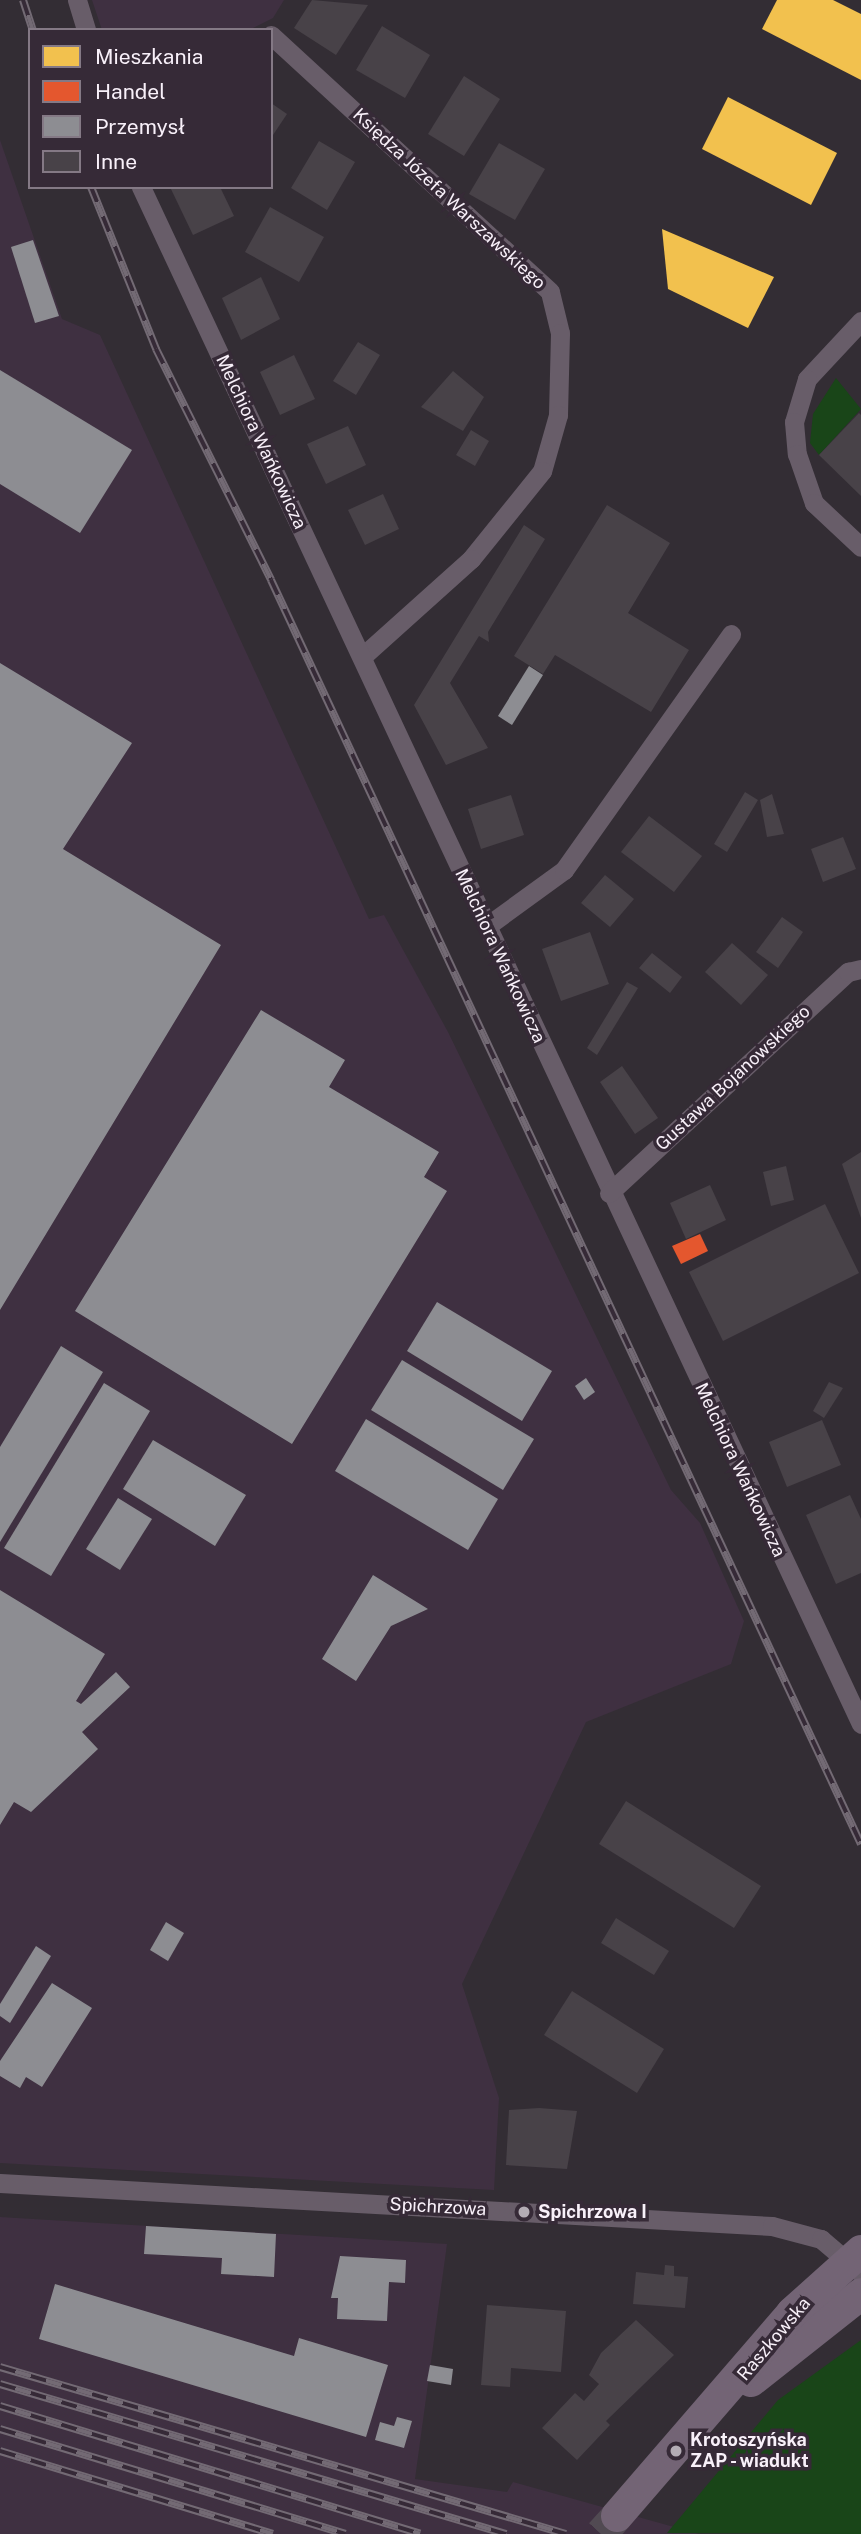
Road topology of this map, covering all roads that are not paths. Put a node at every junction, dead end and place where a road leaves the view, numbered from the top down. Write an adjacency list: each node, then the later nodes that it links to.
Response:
1 (77, 0): 2 (street)
2 (85, 28)
3 (273, 37): 8 (street, Księdza Józefa Warszawskiego)
4 (142, 189): 8 (street, Melchiora Wańkowicza)
5 (861, 321): 6 (street)
6 (861, 547)
7 (732, 634): 9 (street)
8 (363, 656): 9 (street, Melchiora Wańkowicza)
9 (486, 926): 11 (street, Melchiora Wańkowicza)
10 (861, 969): 11 (street, Gustawa Bojanowskiego)
11 (609, 1193): 12 (street, Melchiora Wańkowicza)
12 (861, 1724)
13 (0, 2183): 14 (street, Spichrzowa)
14 (857, 2261): 16 (main road, Raszkowska)
15 (861, 2294): 16 (main road, Raszkowska)
16 (721, 2403): 17 (main road, Raszkowska)
17 (617, 2516)

